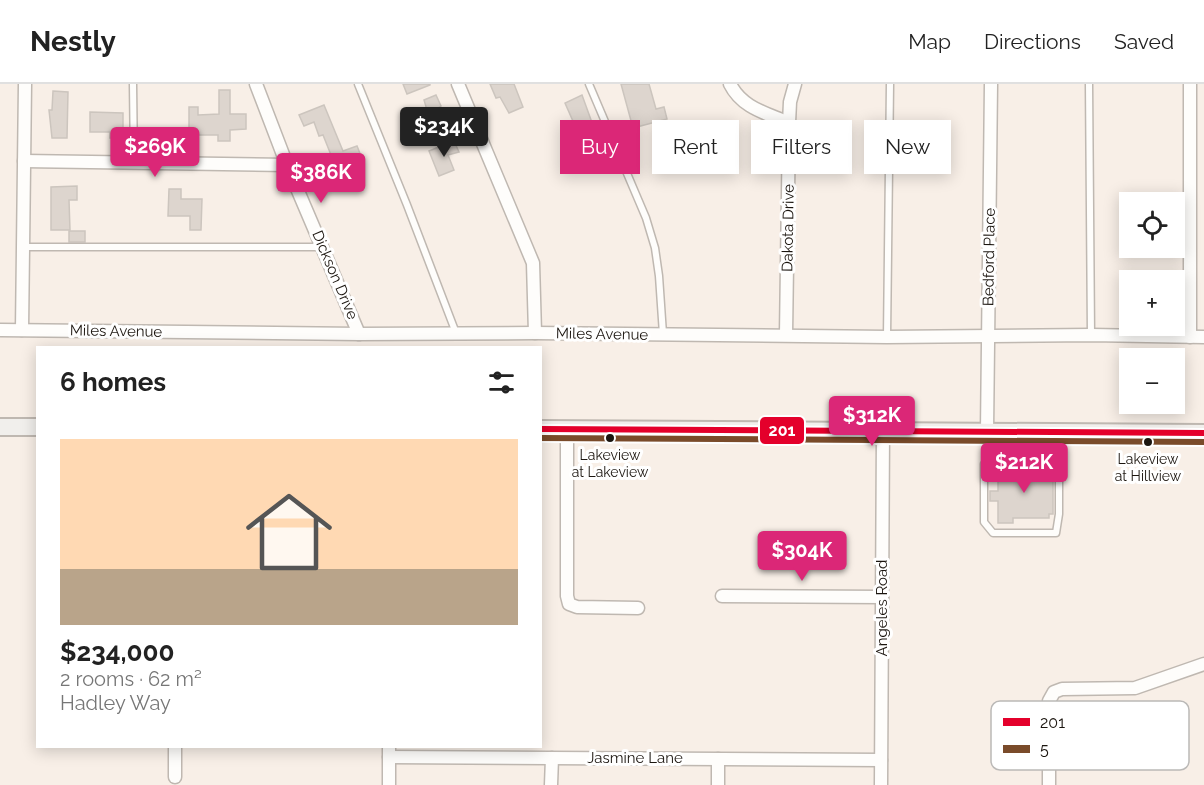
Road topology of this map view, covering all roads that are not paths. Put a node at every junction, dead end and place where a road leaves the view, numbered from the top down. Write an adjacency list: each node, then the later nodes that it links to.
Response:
1 (25, 84): 15 (street)
2 (133, 84): 16 (lane)
3 (256, 84): 17 (street, Dickson Drive)
4 (358, 84): 23 (lane)
5 (458, 84): 24 (street)
6 (589, 84): 26 (lane)
7 (730, 84): 13 (street)
8 (795, 84): 14 (street, Dakota Drive)
9 (891, 84): 29 (lane)
10 (991, 84): 32 (street, Bedford Place)
11 (1089, 84): 28 (lane)
12 (1190, 84): 30 (street)
13 (782, 120)
14 (789, 120)
15 (24, 161): 16 (street); 19 (street)
16 (134, 163): 17 (street)
17 (287, 165): 20 (street, Dickson Drive)
18 (788, 174): 27 (street, Dakota Drive)
19 (23, 247): 20 (lane); 22 (street)
20 (324, 247): 25 (street, Dickson Drive)
21 (0, 330): 22 (street, Miles Avenue)
22 (22, 330): 25 (street, Miles Avenue)
23 (456, 333): 24 (street, Miles Avenue); 25 (street, Miles Avenue)
24 (536, 333): 26 (street, Miles Avenue)
25 (359, 334)
26 (663, 334): 27 (street, Miles Avenue)
27 (786, 335): 29 (street, Miles Avenue)
28 (1091, 335): 30 (street, Miles Avenue); 32 (street, Miles Avenue)
29 (887, 337): 32 (street, Miles Avenue)
30 (1190, 337): 31 (street, Miles Avenue)
31 (1204, 337)
32 (988, 338): 38 (street, Bedford Place)
33 (0, 427): 34 (main road)
34 (36, 428)
35 (542, 429): 36 (main road)
36 (567, 429): 37 (main road); 43 (street)
37 (883, 430): 38 (main road); 42 (street, Angeles Road)
38 (990, 430): 39 (main road); 39 (lane)
39 (1059, 431): 40 (main road)
40 (1204, 433)
41 (722, 596): 42 (street)
42 (882, 597): 50 (street, Angeles Road)
43 (638, 608)
44 (1204, 664): 45 (street)
45 (1049, 701)
46 (175, 748): 51 (street)
47 (389, 752): 48 (street, Jasmine Lane); 52 (street)
48 (552, 758): 49 (street, Jasmine Lane); 53 (street)
49 (718, 759): 50 (street, Jasmine Lane); 54 (street)
50 (881, 760): 55 (street, Angeles Road)
51 (175, 777)
52 (389, 785)
53 (551, 785)
54 (718, 785)
55 (881, 785)

